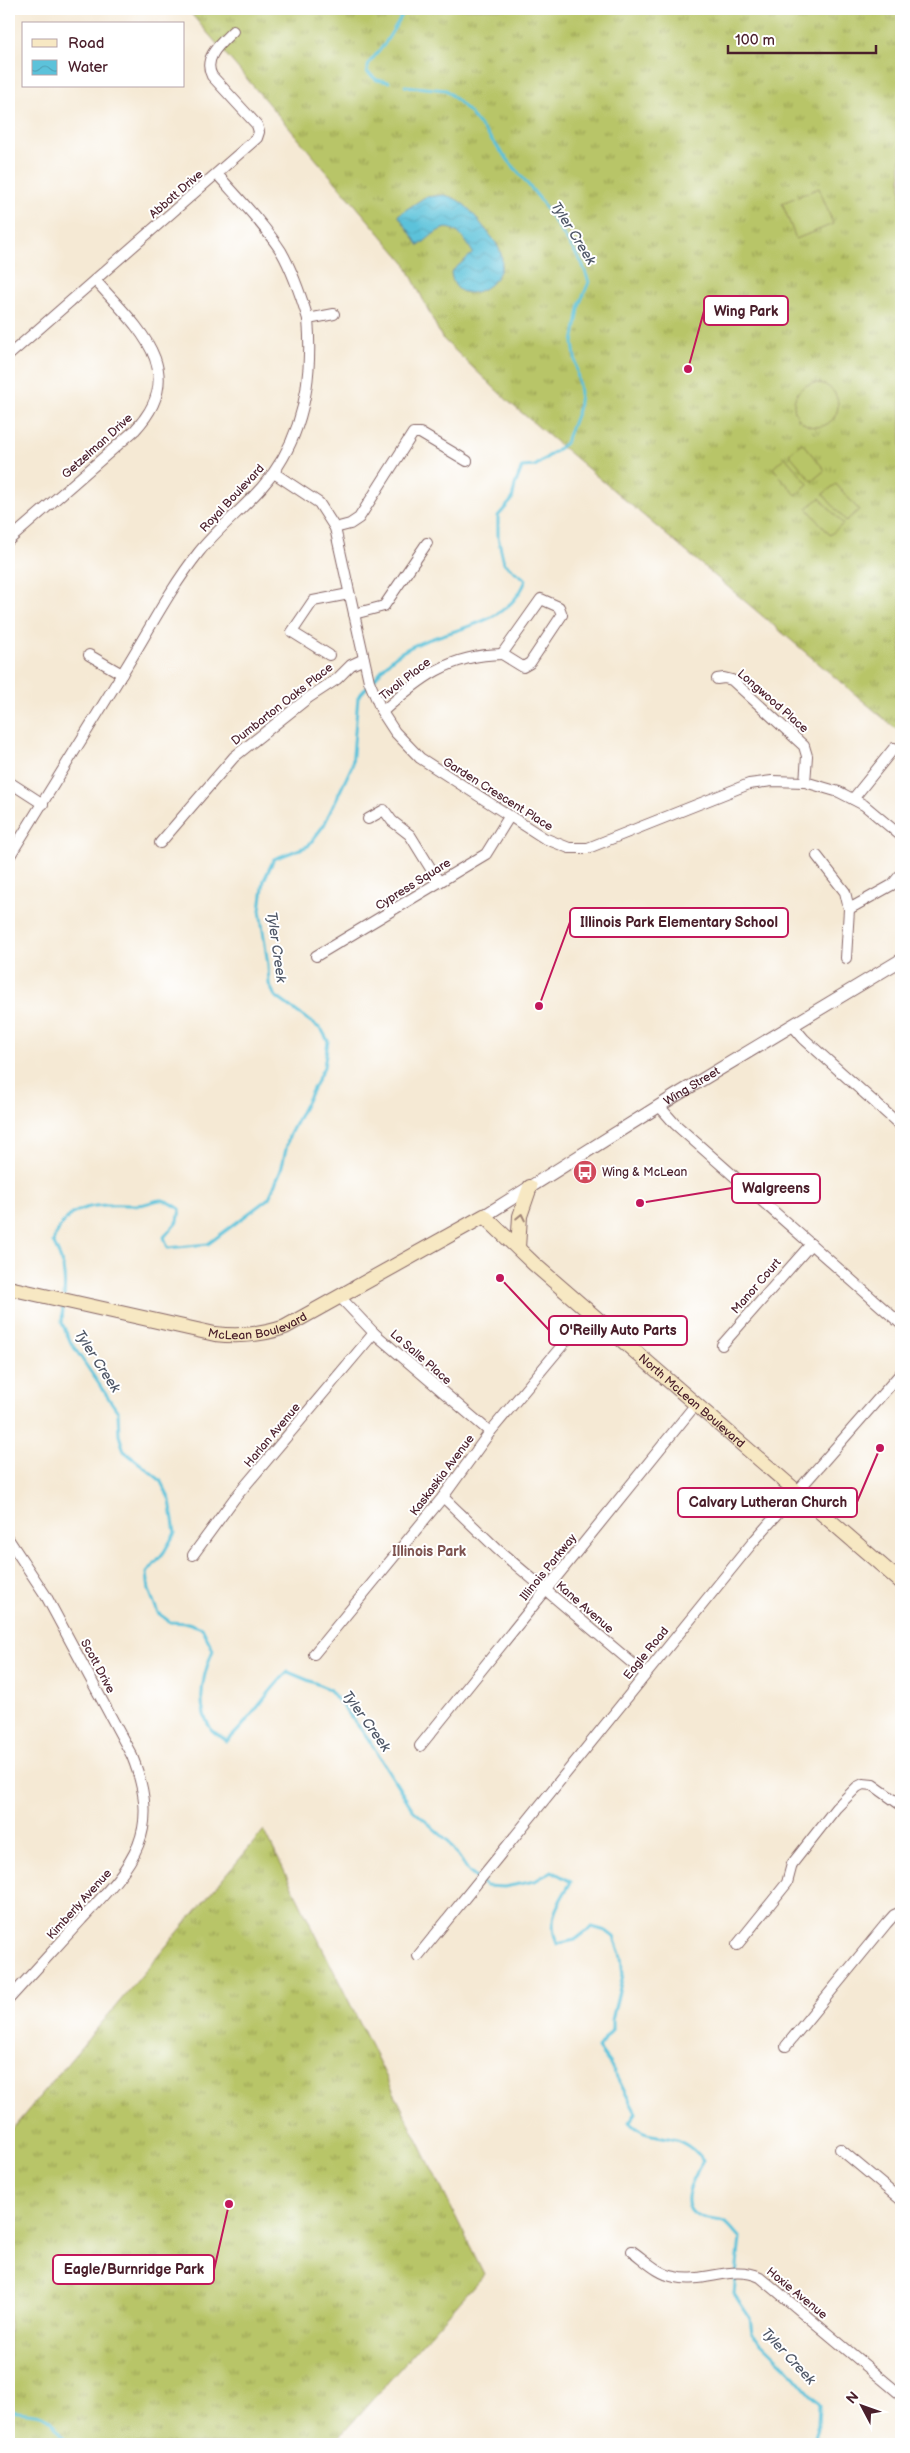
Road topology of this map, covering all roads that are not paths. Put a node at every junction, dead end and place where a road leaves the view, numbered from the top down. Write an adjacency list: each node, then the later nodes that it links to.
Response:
1 (233, 31): 2 (street, Abbott Drive)
2 (217, 174): 3 (street, Abbott Drive); 5 (street, Royal Boulevard)
3 (95, 280): 6 (street, Abbott Drive); 10 (street, Getzelman Drive)
4 (334, 314): 5 (street)
5 (308, 319): 8 (street, Royal Boulevard)
6 (9, 355)
7 (467, 460): 9 (street)
8 (274, 473): 9 (street, Garden Crescent Place); 18 (street, Royal Boulevard)
9 (335, 528): 12 (street, Garden Crescent Place)
10 (9, 540)
11 (427, 543): 13 (street)
12 (349, 594): 13 (street, Garden Crescent Place); 16 (street)
13 (354, 614): 17 (street, Garden Crescent Place)
14 (502, 654): 14 (street); 20 (street, Tivoli Place)
15 (90, 655): 18 (street)
16 (330, 655)
17 (365, 663): 20 (street, Garden Crescent Place); 29 (street, Dumbarton Oaks Place)
18 (122, 674): 25 (street, Royal Boulevard)
19 (717, 679): 23 (street, Longwood Place)
20 (382, 712): 26 (street, Garden Crescent Place)
21 (894, 748): 24 (street)
22 (9, 782): 25 (street)
23 (805, 782): 24 (street, Garden Crescent Place); 26 (street, Garden Crescent Place)
24 (853, 799): 28 (street, Garden Crescent Place)
25 (43, 804): 31 (street, Royal Boulevard)
26 (509, 817): 33 (street, Cypress Square)
27 (368, 819): 33 (street)
28 (901, 836)
29 (160, 843)
30 (817, 856): 34 (street)
31 (9, 857)
32 (901, 874): 34 (street)
33 (439, 882): 35 (street, Cypress Square)
34 (849, 909): 36 (street)
35 (316, 956)
36 (846, 958)
37 (901, 960): 38 (street, Wing Street)
38 (793, 1026): 39 (street, Wing Street); 40 (street)
39 (660, 1107): 41 (street, Wing Street); 43 (street)
40 (901, 1126)
41 (530, 1187): 42 (street, Wing Street); 44 (main road, one-way to 41)
42 (484, 1216): 44 (main road, North McLean Boulevard); 46 (main road, McLean Boulevard)
43 (811, 1244): 48 (street); 50 (street, Manor Court)
44 (518, 1248): 47 (main road, North McLean Boulevard)
45 (9, 1288): 46 (main road, McLean Boulevard)
46 (340, 1297): 49 (street, La Salle Place)
47 (590, 1312): 52 (main road, North McLean Boulevard); 53 (street, Kaskaskia Avenue)
48 (901, 1324)
49 (374, 1333): 53 (street, La Salle Place); 57 (street, Harlan Avenue)
50 (722, 1345)
51 (901, 1373): 54 (street, Eagle Road)
52 (696, 1404): 54 (main road, North McLean Boulevard); 59 (street, Illinois Parkway)
53 (490, 1432): 55 (street, Kaskaskia Avenue)
54 (798, 1492): 58 (main road, North McLean Boulevard); 61 (street, Eagle Road)
55 (443, 1497): 59 (street, Kane Avenue); 60 (street, Kaskaskia Avenue)
56 (9, 1540): 64 (street, Scott Drive)
57 (193, 1555)
58 (901, 1582)
59 (545, 1589): 61 (street, Kane Avenue); 62 (street, Illinois Parkway)
60 (314, 1654)
61 (645, 1674): 67 (street, Eagle Road)
62 (420, 1746)
63 (901, 1805): 66 (street)
64 (145, 1813): 68 (street, Kimberly Avenue)
65 (901, 1912): 69 (street)
66 (737, 1945)
67 (418, 1956)
68 (9, 1999)
69 (786, 2046)
70 (840, 2149): 71 (street)
71 (901, 2200)
72 (632, 2251): 73 (street, Hoxie Avenue)
73 (901, 2395)

